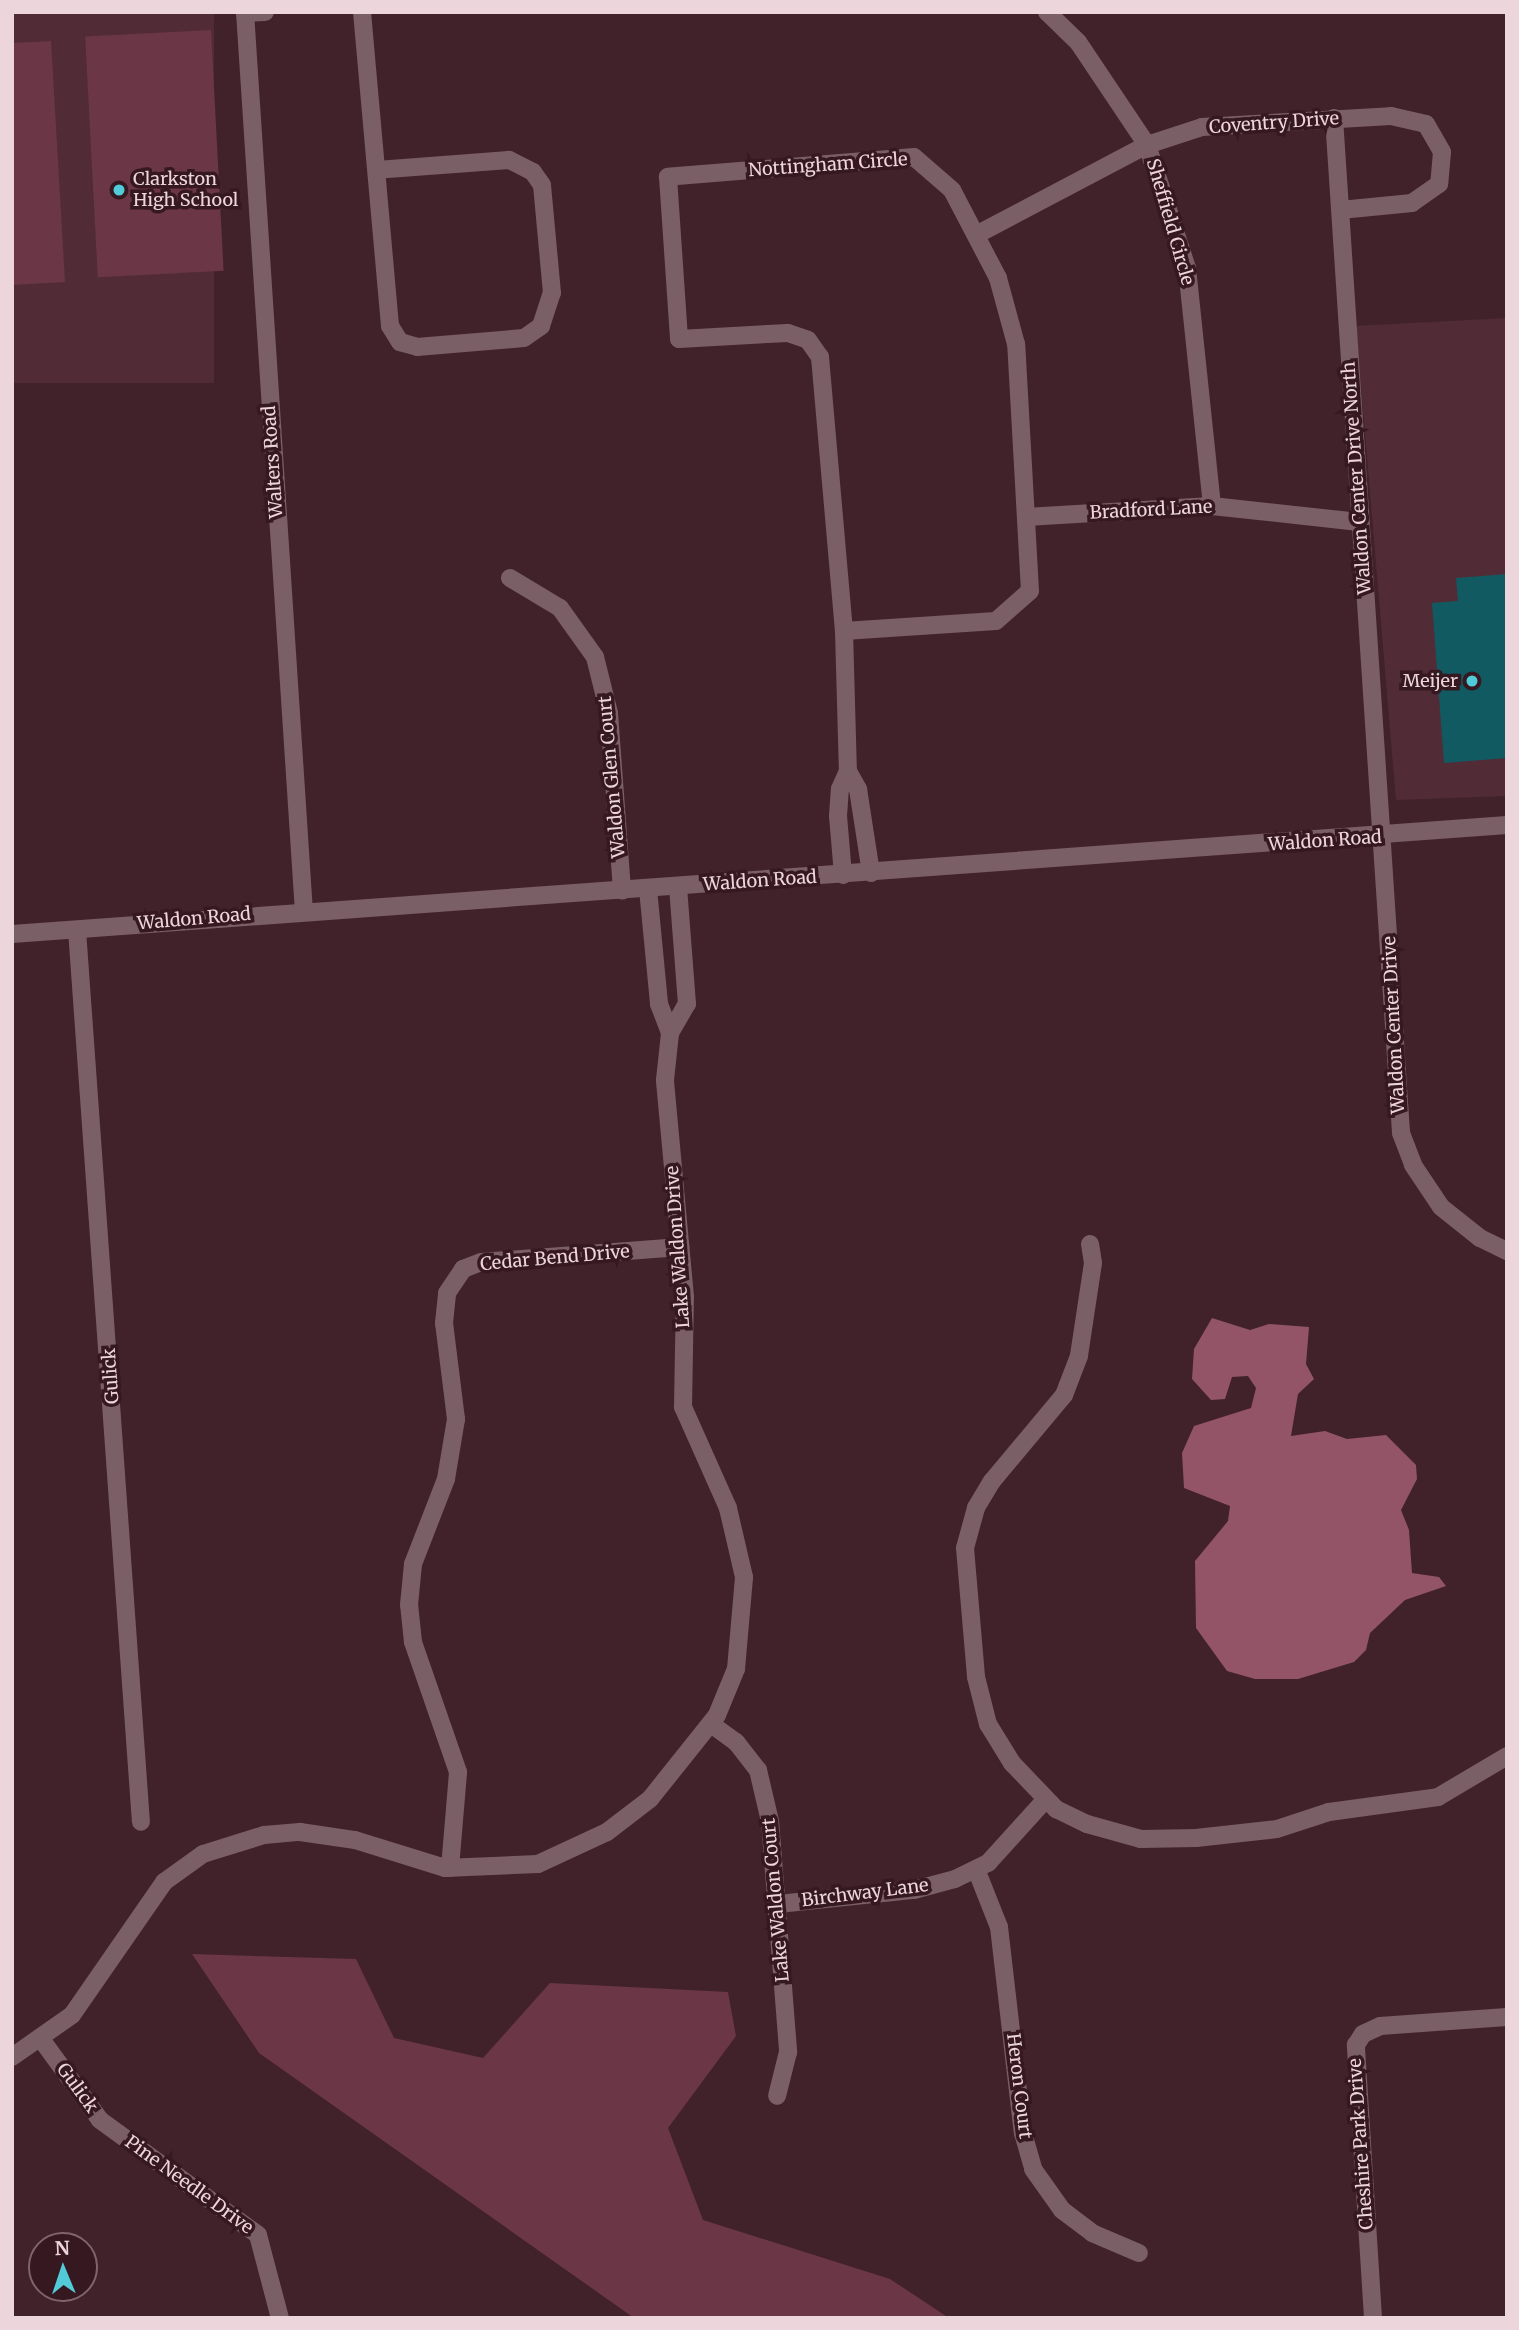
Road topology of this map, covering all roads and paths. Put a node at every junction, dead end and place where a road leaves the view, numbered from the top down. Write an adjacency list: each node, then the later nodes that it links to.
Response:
1 (265, 12): 4 (street)
2 (362, 12): 7 (street)
3 (1047, 12): 6 (street, Sheffield Circle)
4 (245, 13): 23 (street, Walters Road)
5 (1334, 118): 6 (street, Coventry Drive); 8 (street, Waldon Center Drive North); 8 (street, Coventry Drive)
6 (1147, 145): 9 (street, Coventry Drive); 10 (street, Sheffield Circle)
7 (377, 170): 7 (street)
8 (1340, 210): 12 (street, Waldon Center Drive North)
9 (976, 235): 11 (street, Nottingham Circle); 14 (street, Nottingham Circle)
10 (1212, 506): 11 (street, Bradford Lane); 12 (street, Bradford Lane)
11 (1026, 517): 14 (street, Nottingham Circle)
12 (1359, 522): 17 (street, Waldon Center Drive North)
13 (510, 578): 22 (street, Waldon Glen Court)
14 (844, 631): 15 (street, Nottingham Circle)
15 (848, 771): 18 (street, Nottingham Circle); 19 (street, Nottingham Circle)
16 (1507, 825): 17 (street, Waldon Road)
17 (1384, 837): 18 (street, Waldon Road); 29 (street, Waldon Center Drive)
18 (871, 873): 19 (street, Waldon Road)
19 (843, 875): 20 (street, Waldon Road)
20 (678, 888): 21 (street, Waldon Road); 26 (street, Lake Waldon Drive)
21 (648, 889): 22 (street, Waldon Road); 26 (street, Lake Waldon Drive)
22 (622, 891): 23 (street, Waldon Road)
23 (304, 911): 24 (street, Waldon Road)
24 (77, 930): 25 (street, Waldon Road); 33 (street, Gulick)
25 (12, 934)
26 (670, 1033): 28 (street, Lake Waldon Drive)
27 (1090, 1244): 32 (street)
28 (680, 1247): 30 (street, Lake Waldon Drive); 34 (street, Cedar Bend Drive)
29 (1507, 1251)
30 (711, 1724): 34 (street, Lake Waldon Drive); 36 (street, Lake Waldon Court)
31 (1507, 1756): 32 (street)
32 (1046, 1799): 35 (street, Birchway Lane)
33 (141, 1822)
34 (450, 1868): 38 (street, Lake Waldon Drive)
35 (976, 1869): 36 (street, Birchway Lane); 42 (street, Heron Court)
36 (778, 1904): 40 (street, Lake Waldon Court)
37 (1507, 2017): 44 (street, Cheshire Park Drive)
38 (41, 2039): 39 (street, Lake Waldon Drive); 41 (street, Gulick)
39 (12, 2057)
40 (777, 2096)
41 (117, 2133): 43 (street, Pine Needle Drive)
42 (1139, 2253)
43 (280, 2318)
44 (1373, 2318)

